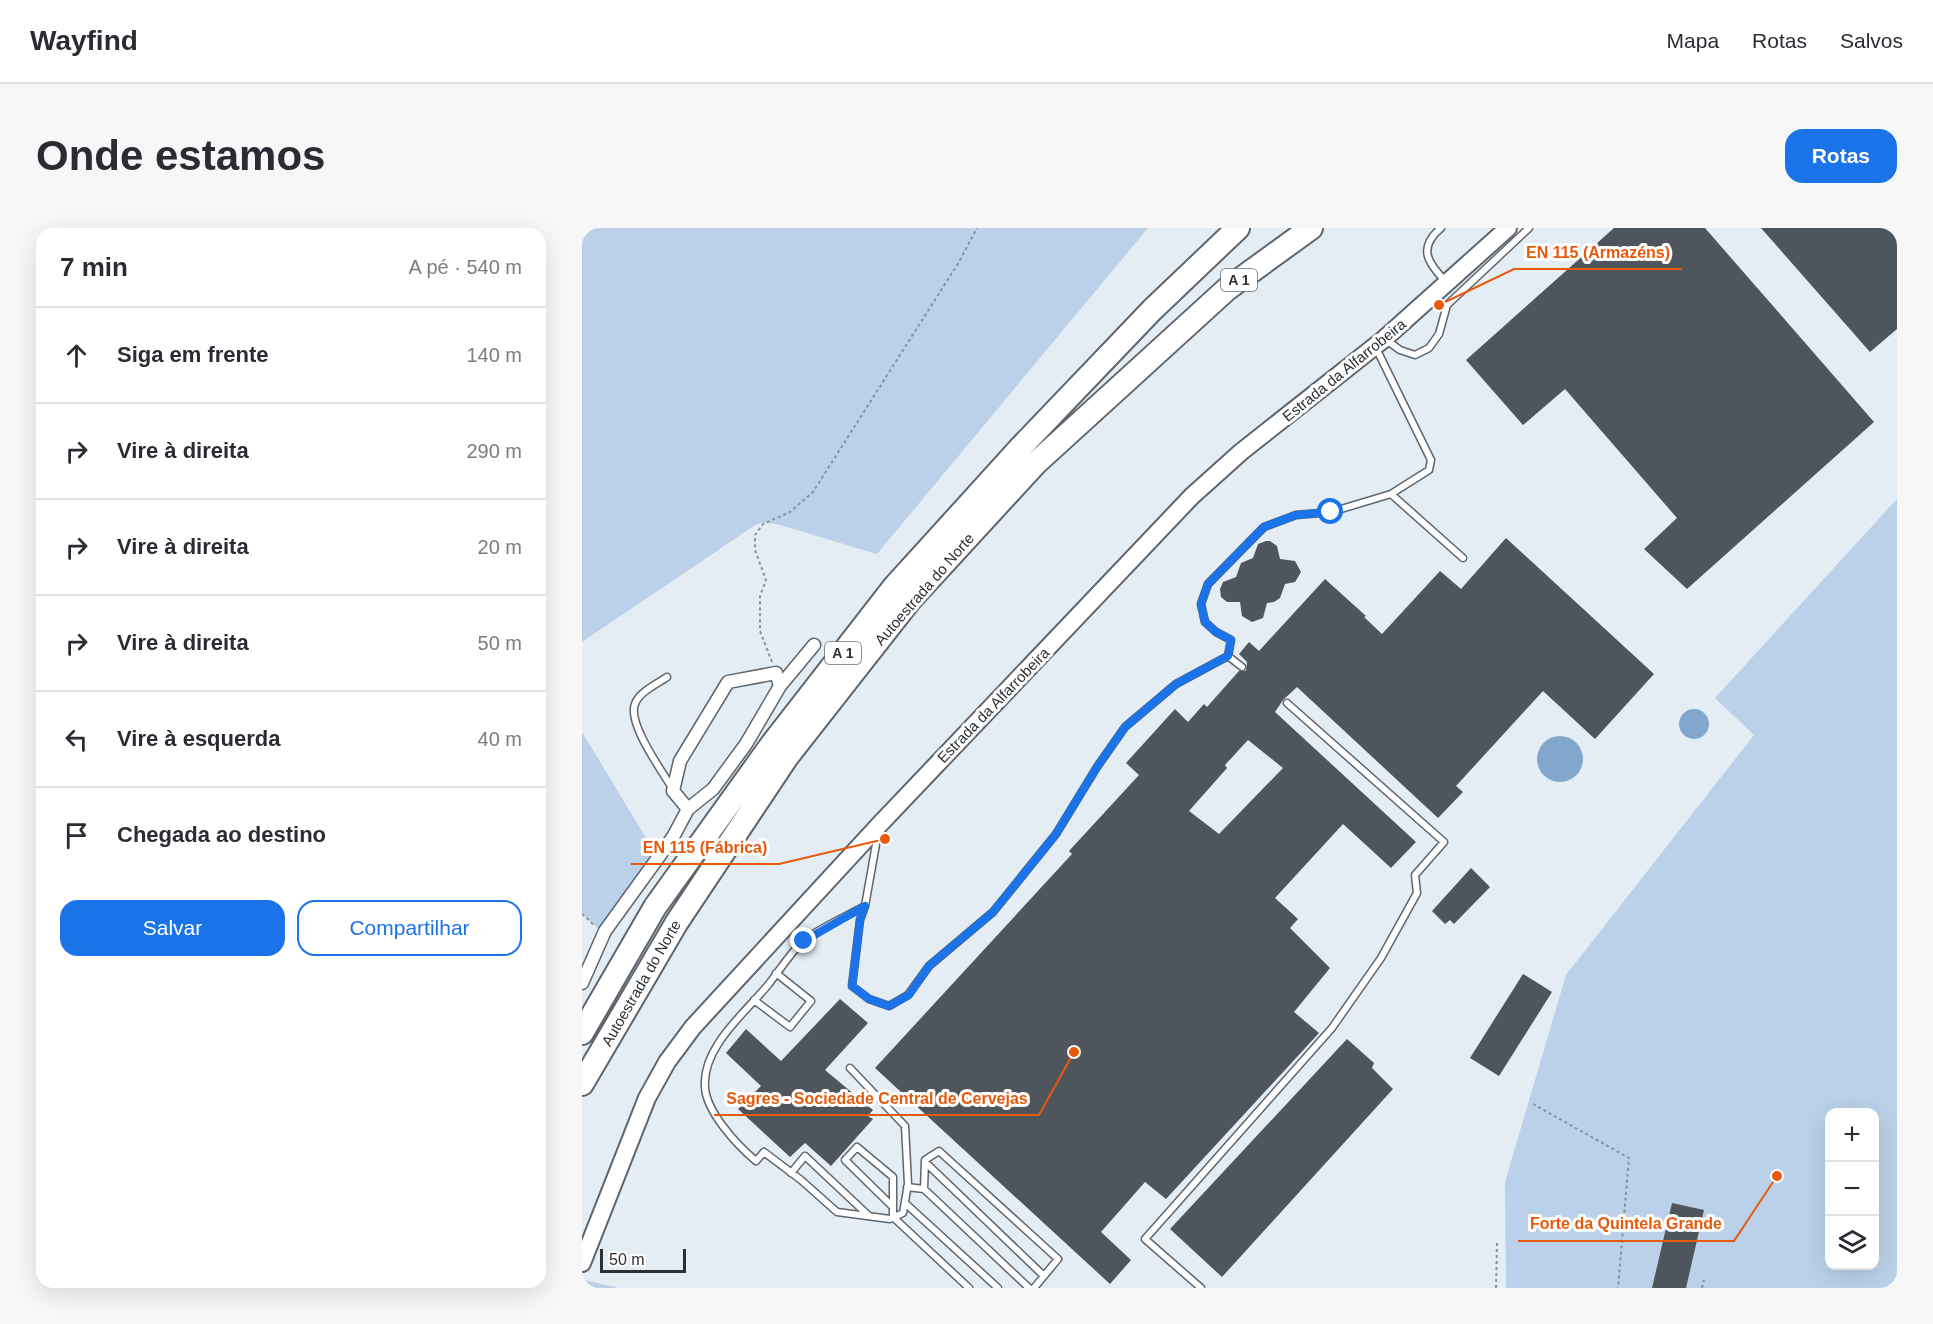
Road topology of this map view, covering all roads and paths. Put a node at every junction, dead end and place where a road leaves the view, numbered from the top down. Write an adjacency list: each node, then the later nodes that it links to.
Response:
1 (584, 228): 8 (path)
2 (977, 228): 16 (path)
3 (1238, 228): 29 (highway, Autoestrada do Norte / A 1)
4 (1311, 228): 31 (highway, Autoestrada do Norte / A 1)
5 (1441, 228): 9 (lane)
6 (1508, 228): 9 (main road, Estrada da Alfarrobeira)
7 (1529, 228): 10 (lane)
8 (582, 234)
9 (1447, 283): 10 (main road, Estrada da Alfarrobeira)
10 (1380, 342): 11 (lane); 22 (main road, Estrada da Alfarrobeira)
11 (1391, 494): 12 (lane); 14 (lane)
12 (1462, 558)
13 (814, 645): 18 (street)
14 (1228, 656): 15 (lane); 23 (lane)
15 (1242, 667)
16 (776, 673): 18 (street); 20 (street)
17 (667, 677): 20 (lane)
18 (780, 686): 21 (street)
19 (1287, 703): 49 (lane)
20 (673, 790): 21 (street)
21 (688, 809): 25 (street)
22 (880, 824): 23 (lane); 42 (main road, Estrada da Alfarrobeira)
23 (865, 906): 26 (lane)
24 (582, 914): 25 (path)
25 (604, 934): 27 (street)
26 (776, 973): 28 (lane); 28 (lane)
27 (582, 983)
28 (754, 1000): 34 (lane)
29 (582, 1033)
30 (850, 1068): 35 (lane)
31 (582, 1084)
32 (1533, 1104): 51 (path)
33 (925, 1162): 36 (lane); 43 (lane); 43 (lane)
34 (791, 1173): 39 (lane); 39 (lane)
35 (907, 1187): 36 (lane); 37 (lane)
36 (924, 1189): 47 (lane)
37 (905, 1203): 40 (lane); 46 (lane)
38 (893, 1207): 38 (lane); 40 (lane)
39 (869, 1216): 40 (lane)
40 (893, 1217): 45 (lane)
41 (1497, 1241): 50 (path)
42 (582, 1263)
43 (1044, 1276): 48 (lane)
44 (1704, 1280): 52 (path)
45 (969, 1288)
46 (998, 1288)
47 (1029, 1288)
48 (1034, 1288)
49 (1201, 1288)
50 (1496, 1288)
51 (1618, 1288)
52 (1702, 1288)

